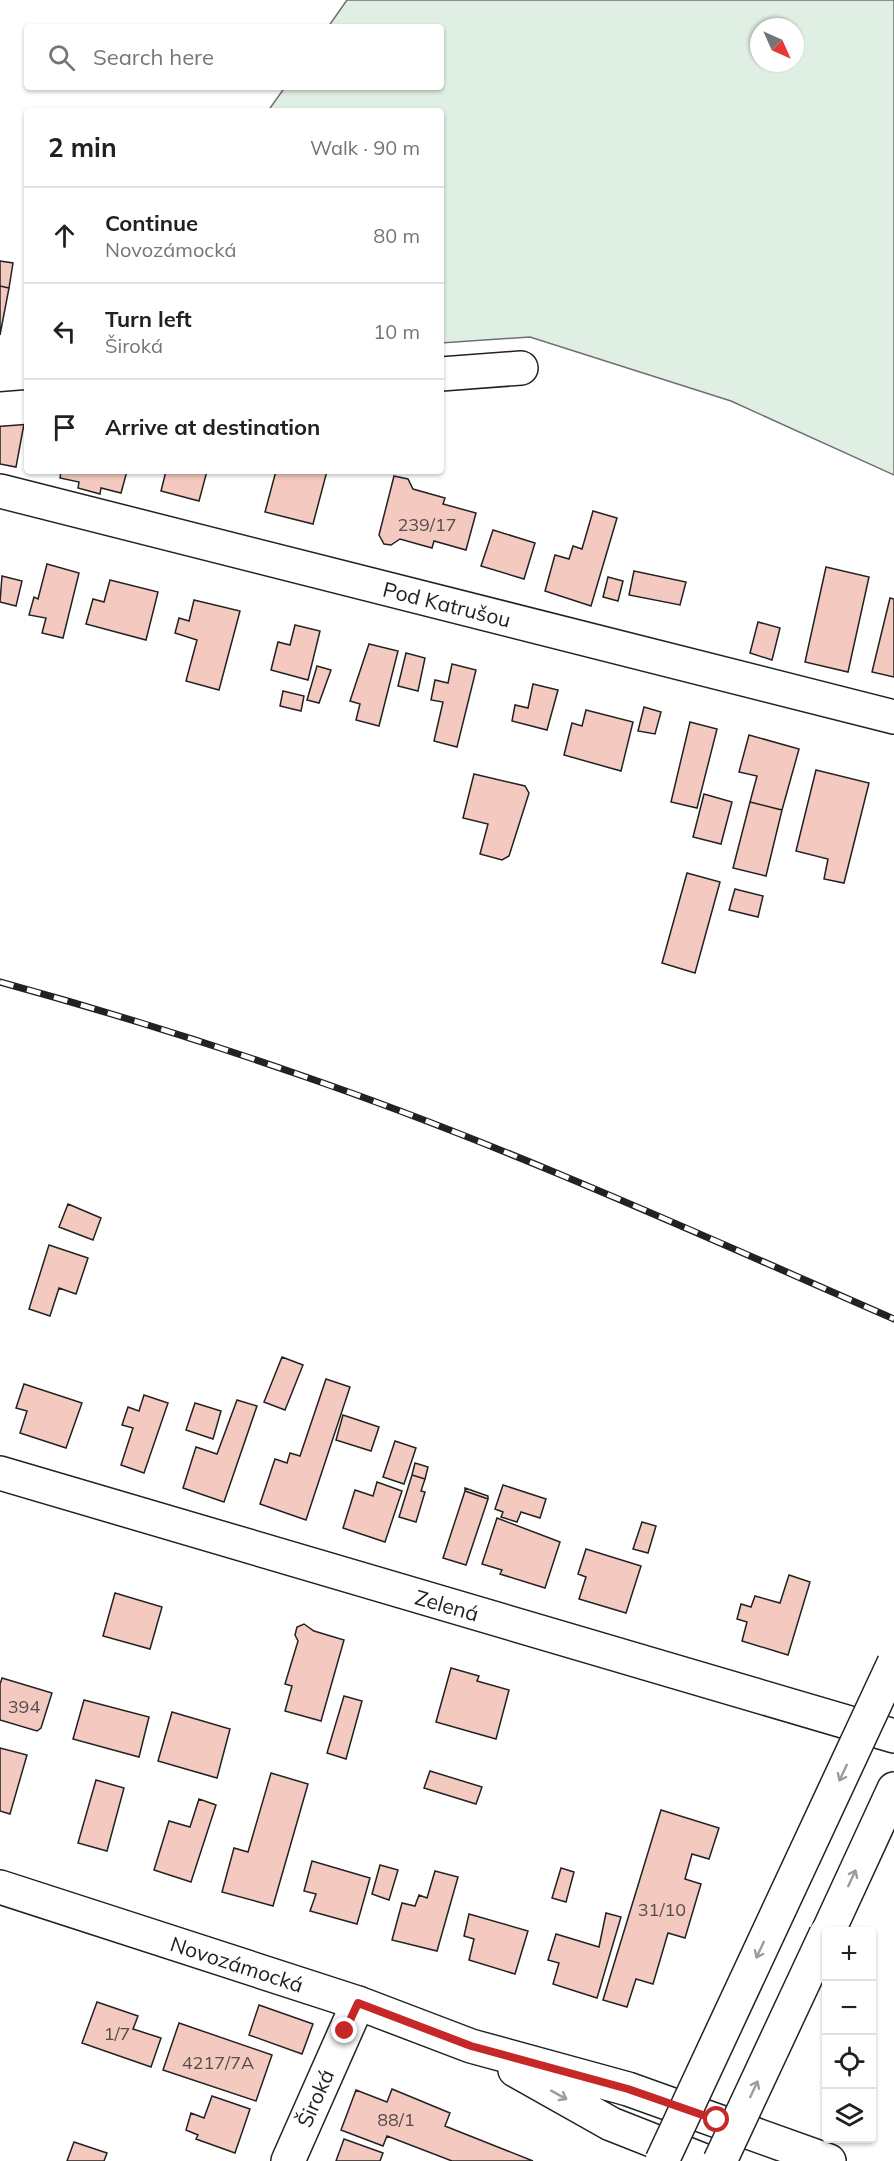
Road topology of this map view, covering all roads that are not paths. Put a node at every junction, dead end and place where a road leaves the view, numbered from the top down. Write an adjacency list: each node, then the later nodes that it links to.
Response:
1 (521, 368): 2 (main road)
2 (444, 374)
3 (24, 407): 4 (main road)
4 (0, 409)
5 (0, 491): 6 (main road, Pod Katrušou)
6 (894, 717)
7 (0, 1473): 9 (main road, Zelená)
8 (894, 1663): 18 (main road, one-way to 18, bridge)
9 (894, 1736)
10 (894, 1789): 12 (main road, one-way to 10)
11 (0, 1887): 14 (main road, Novozámocká)
12 (830, 1927)
13 (822, 1944): 20 (main road, one-way to 13, bridge)
14 (358, 2003): 15 (main road, Novozámocká); 17 (main road, Široká)
15 (471, 2046): 16 (main road, Novozámocká); 19 (main road, Novozámocká, one-way to 19)
16 (813, 2158)
17 (288, 2161)
18 (662, 2161)
19 (705, 2161)
20 (720, 2161)

